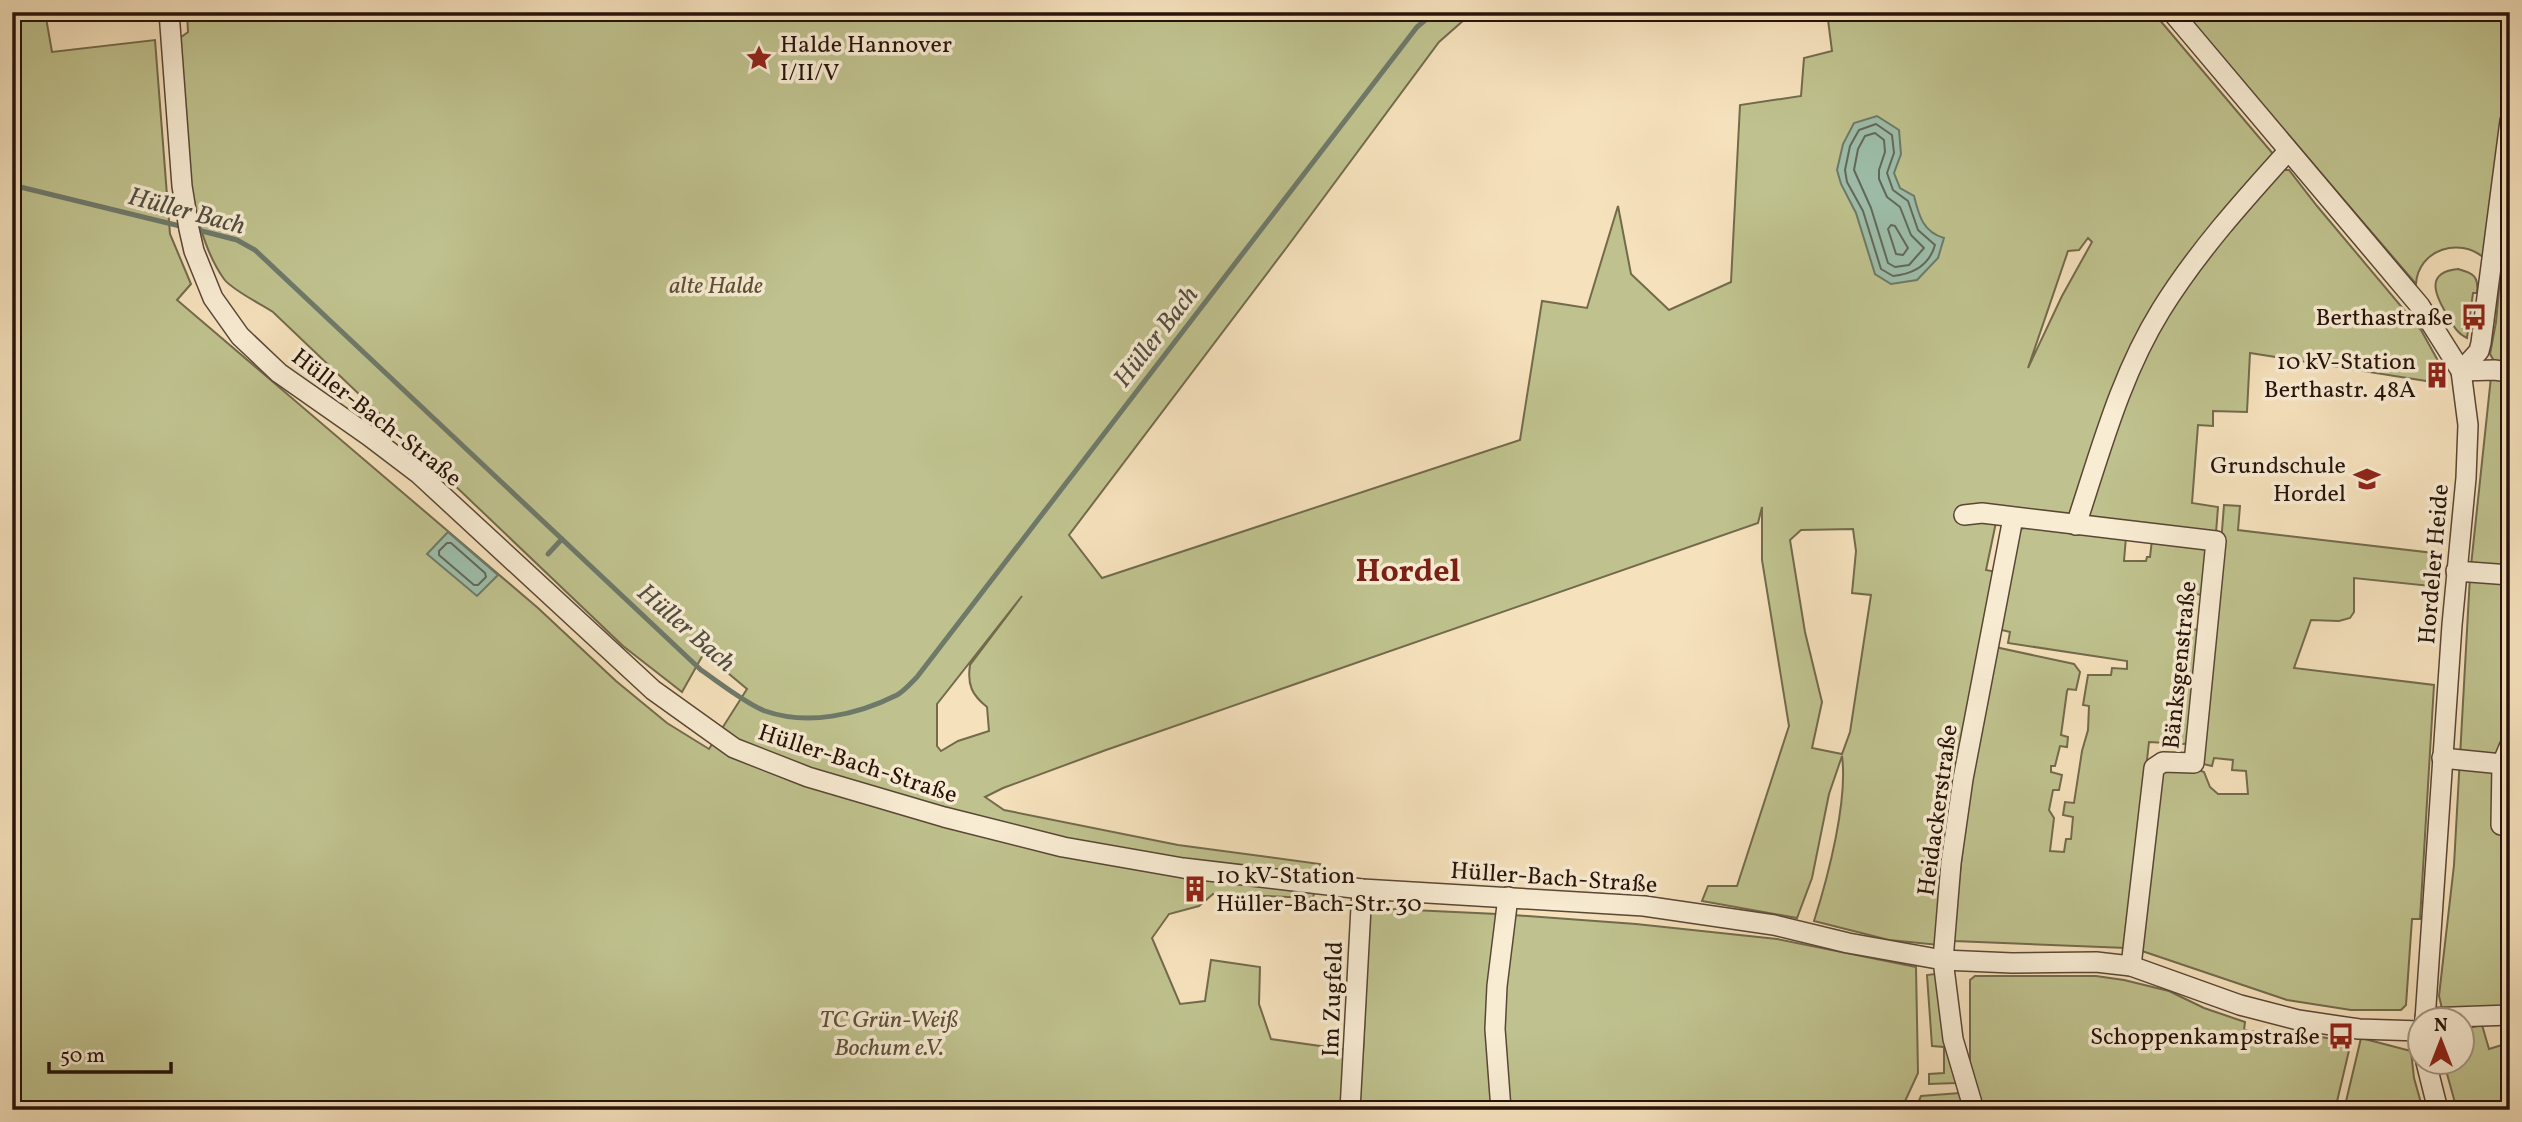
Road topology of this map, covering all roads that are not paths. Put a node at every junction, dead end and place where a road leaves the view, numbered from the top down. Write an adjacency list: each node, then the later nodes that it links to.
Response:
1 (169, 12): 16 (street, Hüller-Bach-Straße)
2 (2172, 12): 4 (street)
3 (2510, 121): 5 (street)
4 (2288, 151): 5 (street); 9 (street)
5 (2461, 371): 6 (street); 10 (street, Hordeler Heide)
6 (2510, 372)
7 (1964, 515): 8 (street)
8 (2013, 518): 9 (street); 18 (street, Heidackerstraße)
9 (2076, 525): 19 (street, Bänksgenstraße)
10 (2456, 571): 11 (street); 13 (street, Hordeler Heide)
11 (2510, 575)
12 (2510, 745): 14 (street)
13 (2442, 758): 14 (street); 20 (street, Hordeler Heide)
14 (2502, 764): 15 (street)
15 (2510, 826)
16 (1362, 890): 17 (street, Hüller-Bach-Straße); 25 (street, Im Zugfeld)
17 (1508, 897): 18 (street, Hüller-Bach-Straße); 26 (street)
18 (1943, 960): 19 (street); 27 (street, Heidackerstraße)
19 (2131, 966): 23 (street)
20 (2424, 1006)
21 (2510, 1015): 22 (street)
22 (2476, 1018)
23 (2406, 1025)
24 (2430, 1076): 28 (street)
25 (1350, 1110)
26 (1501, 1110)
27 (1974, 1110)
28 (2438, 1110)

